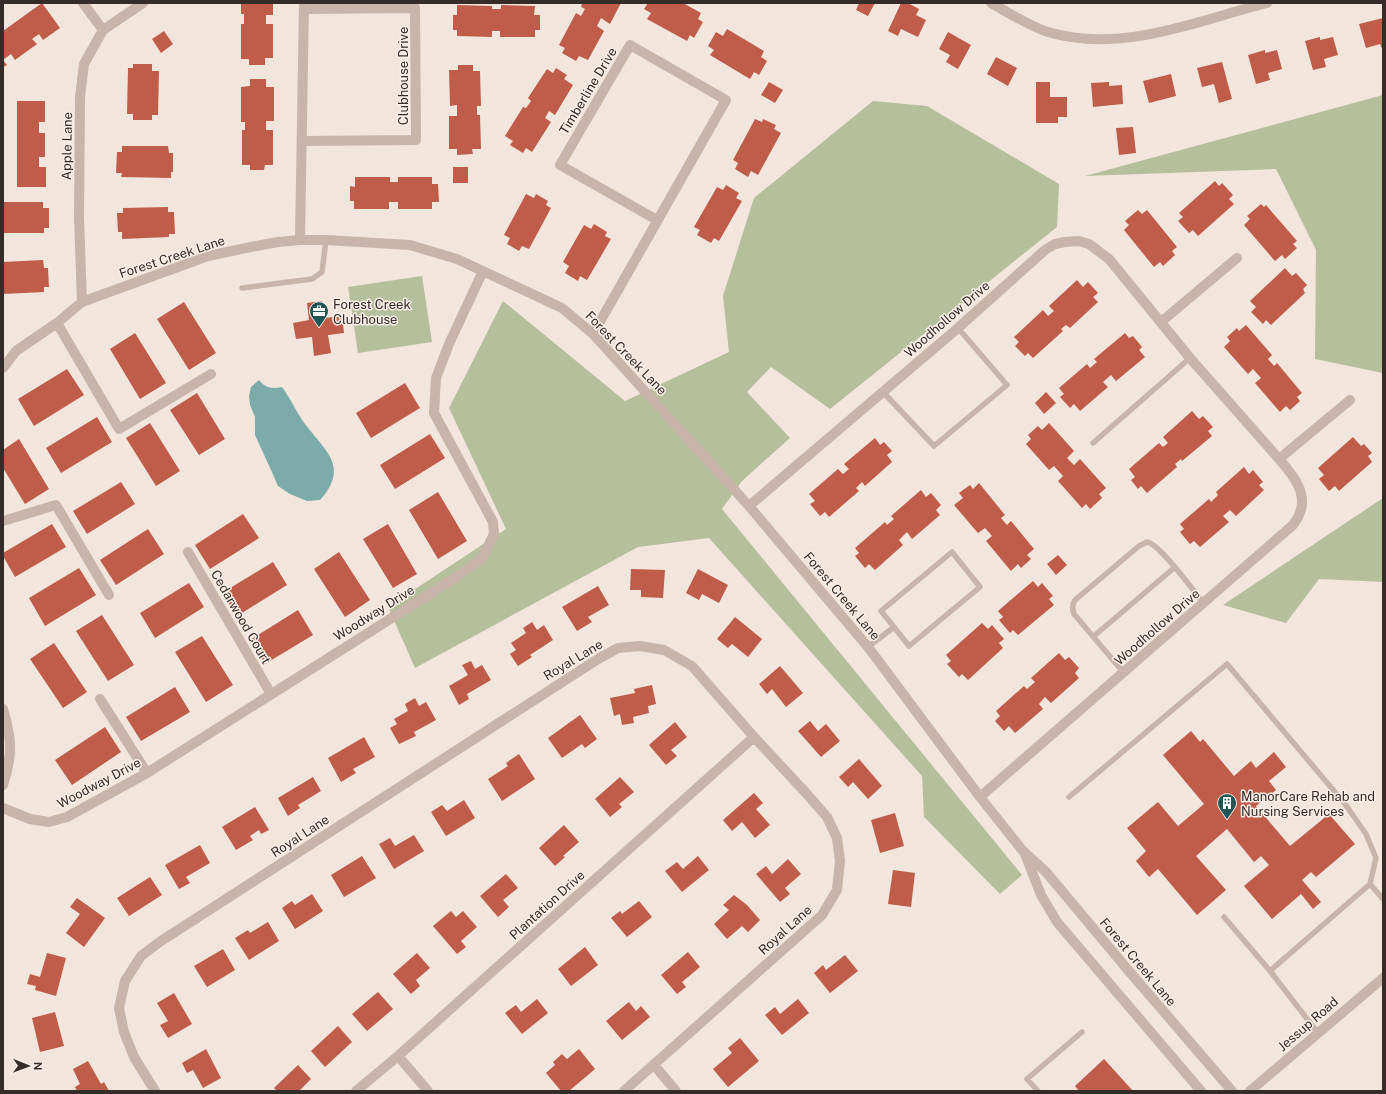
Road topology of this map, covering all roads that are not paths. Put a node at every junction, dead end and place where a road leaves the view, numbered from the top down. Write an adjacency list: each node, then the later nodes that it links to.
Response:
1 (83, 3): 7 (street)
2 (143, 3): 7 (street)
3 (991, 3): 5 (street)
4 (1267, 3): 5 (street)
5 (1249, 5)
6 (304, 6): 8 (street, Clubhouse Drive); 8 (street, Clubhouse Drive)
7 (103, 30): 15 (street, Apple Lane)
8 (302, 141): 10 (street, Clubhouse Drive)
9 (657, 220): 9 (street, Timberline Drive); 19 (street, Timberline Drive)
10 (300, 240): 11 (street, Forest Creek Lane); 15 (street, Forest Creek Lane)
11 (326, 240): 13 (street, Forest Creek Lane); 14 (lane)
12 (1237, 258): 16 (street)
13 (483, 271): 19 (street, Forest Creek Lane); 37 (street, Woodway Drive)
14 (242, 288)
15 (82, 302): 17 (street, Forest Creek Lane)
16 (1161, 322): 18 (street, Woodhollow Drive); 20 (street, Woodhollow Drive)
17 (57, 323): 21 (street, Forest Creek Lane); 22 (street)
18 (958, 328): 23 (street, Woodhollow Drive); 23 (lane)
19 (593, 334): 27 (street, Forest Creek Lane)
20 (1190, 358): 25 (lane); 26 (street, Woodhollow Drive)
21 (3, 368)
22 (211, 374)
23 (883, 392): 27 (street, Woodhollow Drive)
24 (1350, 400): 26 (street)
25 (1094, 443)
26 (1279, 459): 32 (street, Woodhollow Drive)
27 (749, 506): 35 (street, Forest Creek Lane)
28 (3, 521): 31 (street)
29 (188, 552): 37 (street, Cedarwood Court)
30 (1175, 567): 32 (lane); 34 (lane); 34 (lane)
31 (109, 595)
32 (1204, 603): 36 (street, Woodhollow Drive)
33 (894, 627): 33 (lane); 35 (lane)
34 (1094, 636): 36 (lane)
35 (868, 647): 43 (street, Forest Creek Lane)
36 (1124, 673): 43 (street, Woodhollow Drive)
37 (271, 694): 41 (street, Woodway Drive)
38 (100, 699): 41 (street)
39 (3, 709): 42 (street)
40 (754, 736): 54 (street, Plantation Drive); 55 (street, Royal Lane); 56 (street, Royal Lane)
41 (147, 773): 45 (street, Woodway Drive)
42 (3, 785)
43 (980, 797): 46 (street, Forest Creek Lane)
44 (1068, 797): 47 (lane)
45 (3, 808)
46 (1023, 850): 62 (street, Forest Creek Lane); 63 (street, Forest Creek Lane)
47 (1370, 884): 48 (lane); 50 (lane)
48 (1383, 899)
49 (1224, 917): 50 (lane)
50 (1270, 971): 53 (lane)
51 (1383, 978): 53 (street, Jessup Road)
52 (1082, 1032): 61 (lane)
53 (1318, 1033): 64 (street, Jessup Road)
54 (398, 1056): 57 (street, Plantation Drive); 58 (street)
55 (654, 1065): 59 (street, Royal Lane); 60 (street)
56 (155, 1091)
57 (356, 1091)
58 (428, 1091)
59 (624, 1091)
60 (676, 1091)
61 (1038, 1091)
62 (1201, 1091)
63 (1232, 1091)
64 (1250, 1091)

